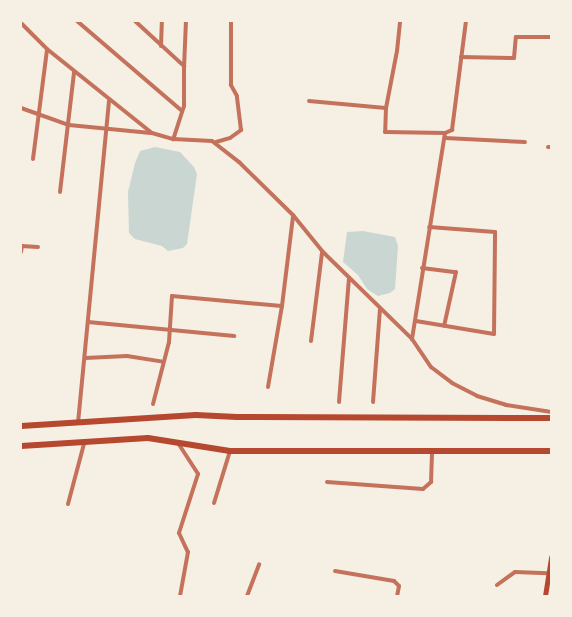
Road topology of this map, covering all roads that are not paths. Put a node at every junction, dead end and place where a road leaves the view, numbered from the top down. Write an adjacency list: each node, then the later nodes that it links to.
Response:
1 (77, 21): 19 (street)
2 (135, 21): 10 (street)
3 (162, 21): 10 (street)
4 (186, 21): 13 (street)
5 (231, 21): 26 (street)
6 (400, 21): 18 (street)
7 (466, 21): 12 (street)
8 (21, 23): 11 (street)
9 (551, 37): 12 (street)
10 (161, 47): 13 (street)
11 (47, 49): 14 (street); 20 (street)
12 (461, 57): 24 (street)
13 (184, 69): 19 (street)
14 (75, 71): 15 (street); 21 (street)
15 (109, 99): 22 (street); 23 (street)
16 (309, 101): 18 (street)
17 (21, 108): 20 (street)
18 (386, 108): 24 (street)
19 (182, 111): 25 (street)
20 (39, 116): 21 (street); 28 (street)
21 (69, 125): 22 (street); 29 (street)
22 (105, 130): 23 (street); 41 (street)
23 (152, 133): 25 (street)
24 (445, 136): 27 (street); 31 (street)
25 (173, 140): 26 (street)
26 (215, 142): 30 (street)
27 (525, 142)
28 (33, 159)
29 (60, 192)
30 (293, 215): 35 (street); 38 (street)
31 (429, 227): 36 (street); 42 (street)
32 (21, 246): 33 (street); 34 (street)
33 (38, 247)
34 (21, 252)
35 (322, 252): 37 (street); 46 (street)
36 (422, 268): 40 (street); 42 (street)
37 (349, 279): 39 (street); 50 (street)
38 (282, 306): 43 (street); 49 (street)
39 (380, 307): 45 (street); 51 (street)
40 (416, 321): 42 (street); 45 (street)
41 (88, 322): 43 (street); 47 (street)
42 (444, 326)
43 (169, 329): 44 (street); 48 (street)
44 (234, 336)
45 (412, 339): 53 (street)
46 (311, 340)
47 (85, 358): 48 (street); 55 (street)
48 (163, 362): 52 (street)
49 (268, 387)
50 (339, 402)
51 (373, 402)
52 (153, 404)
53 (551, 412)
54 (551, 418): 55 (highway)
55 (78, 423): 56 (highway)
56 (21, 426)
57 (177, 442): 58 (highway); 60 (highway); 72 (street)
58 (84, 444): 59 (highway); 65 (street)
59 (21, 446)
60 (231, 451): 61 (highway); 64 (street)
61 (432, 451): 62 (highway); 63 (street)
62 (551, 451)
63 (327, 482)
64 (214, 503)
65 (68, 504)
66 (551, 557): 69 (main road)
67 (260, 564): 73 (street)
68 (335, 571): 74 (street)
69 (548, 573): 70 (street); 71 (main road)
70 (497, 585)
71 (547, 593)
72 (180, 596)
73 (247, 596)
74 (398, 596)

